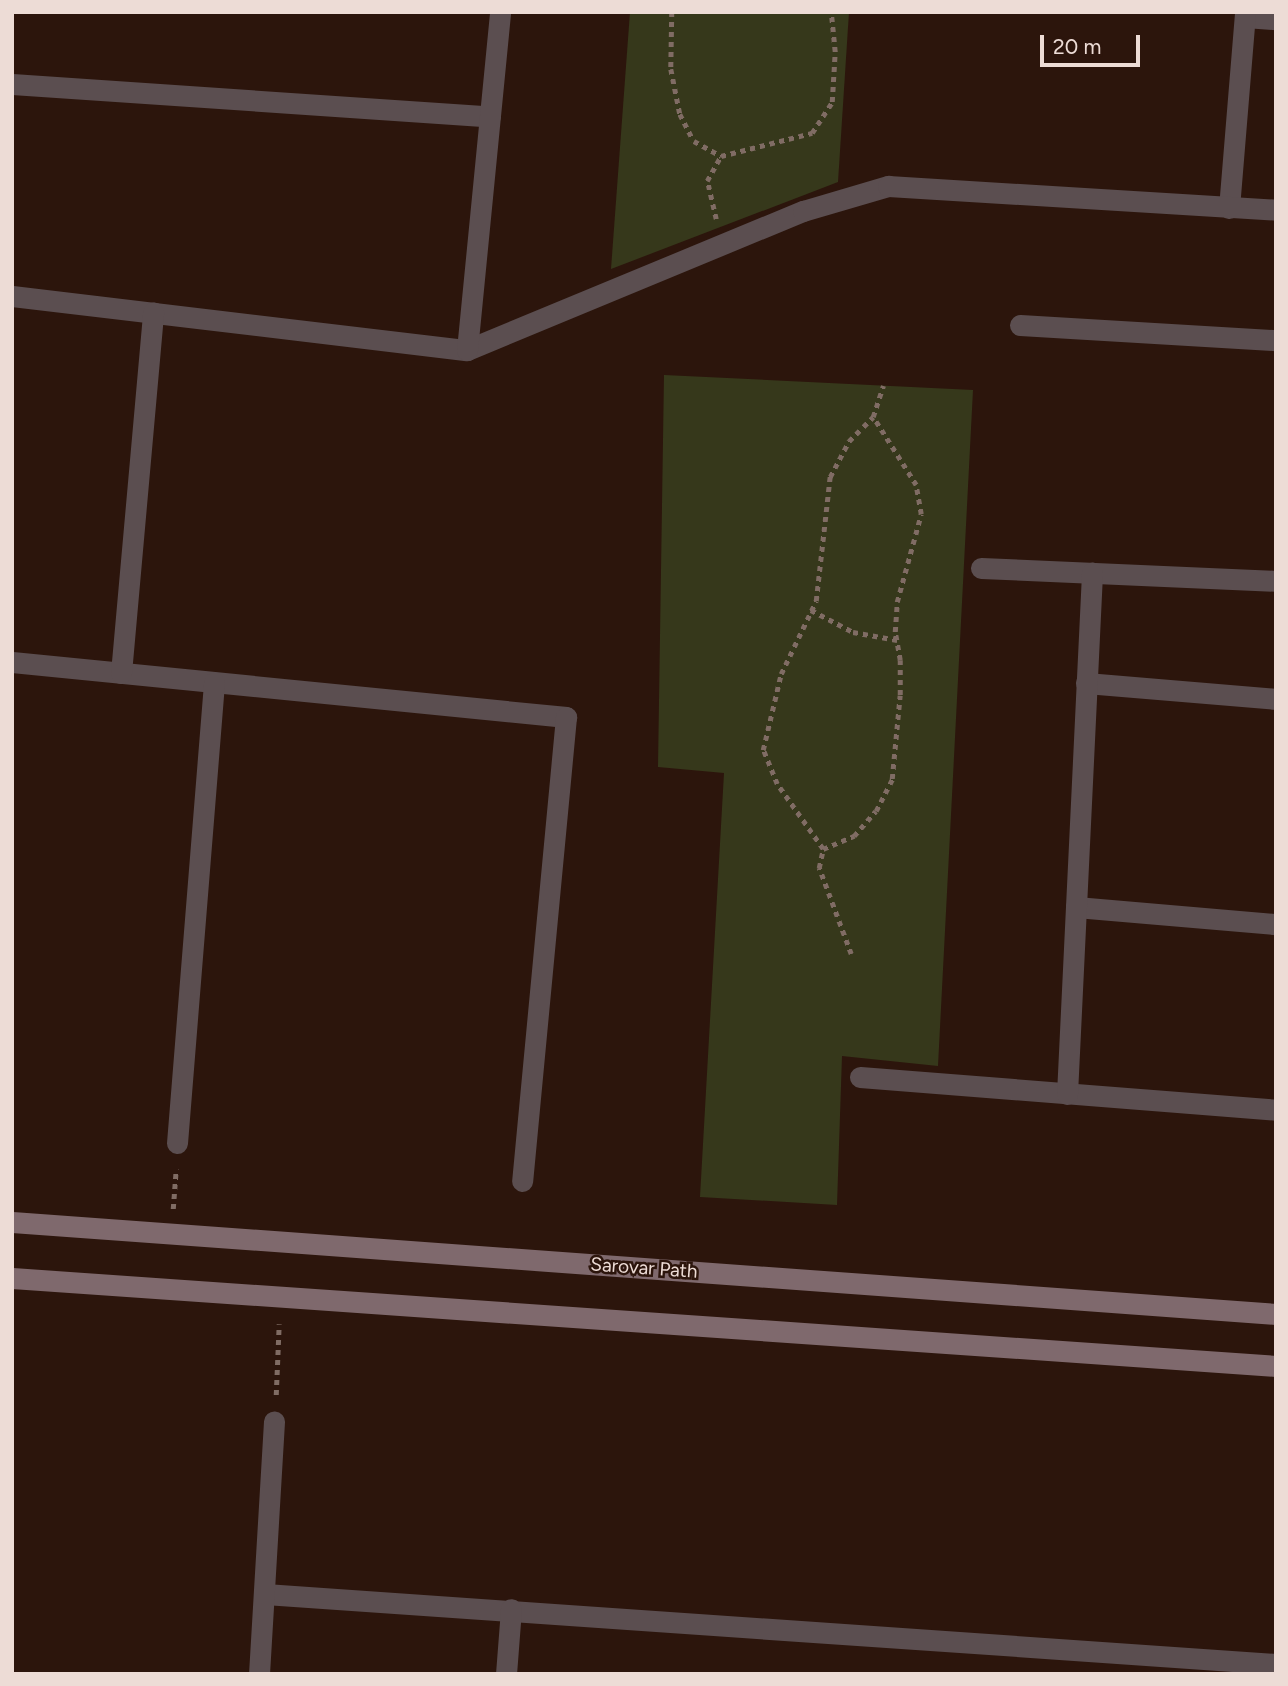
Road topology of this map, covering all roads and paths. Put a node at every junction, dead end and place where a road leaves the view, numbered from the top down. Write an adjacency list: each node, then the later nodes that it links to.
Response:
1 (500, 12): 7 (street)
2 (672, 12): 8 (path)
3 (831, 12): 8 (path)
4 (1245, 15): 5 (street); 9 (street)
5 (1276, 19)
6 (12, 84): 7 (street)
7 (490, 117): 16 (street)
8 (721, 156): 11 (path)
9 (1229, 208): 10 (street); 11 (street)
10 (1276, 210)
11 (724, 243): 16 (street)
12 (12, 296): 13 (street)
13 (153, 312): 16 (street); 25 (street)
14 (1020, 325): 15 (street)
15 (1276, 340)
16 (467, 350)
17 (883, 386): 18 (path)
18 (873, 417): 22 (path); 23 (path)
19 (981, 568): 20 (street)
20 (1091, 573): 21 (street); 27 (street)
21 (1276, 581)
22 (811, 610): 23 (path); 29 (path)
23 (897, 640): 29 (path)
24 (12, 662): 25 (street)
25 (121, 673): 26 (street)
26 (214, 682): 36 (street); 37 (street)
27 (1086, 683): 28 (street); 30 (street)
28 (1276, 699)
29 (823, 849): 32 (path)
30 (1076, 907): 31 (street); 34 (street)
31 (1276, 924)
32 (851, 954)
33 (860, 1077): 34 (street)
34 (1067, 1094): 35 (street)
35 (1276, 1110)
36 (177, 1143): 39 (path)
37 (522, 1181)
38 (12, 1222): 39 (main road, Sarovar Path)
39 (172, 1234): 42 (main road, Sarovar Path)
40 (12, 1278): 41 (main road)
41 (281, 1297): 43 (main road); 44 (path)
42 (1276, 1314)
43 (1276, 1366)
44 (274, 1420): 45 (street)
45 (265, 1594): 46 (street); 48 (street)
46 (511, 1609): 47 (street); 49 (street)
47 (1276, 1664)
48 (260, 1674)
49 (506, 1674)

